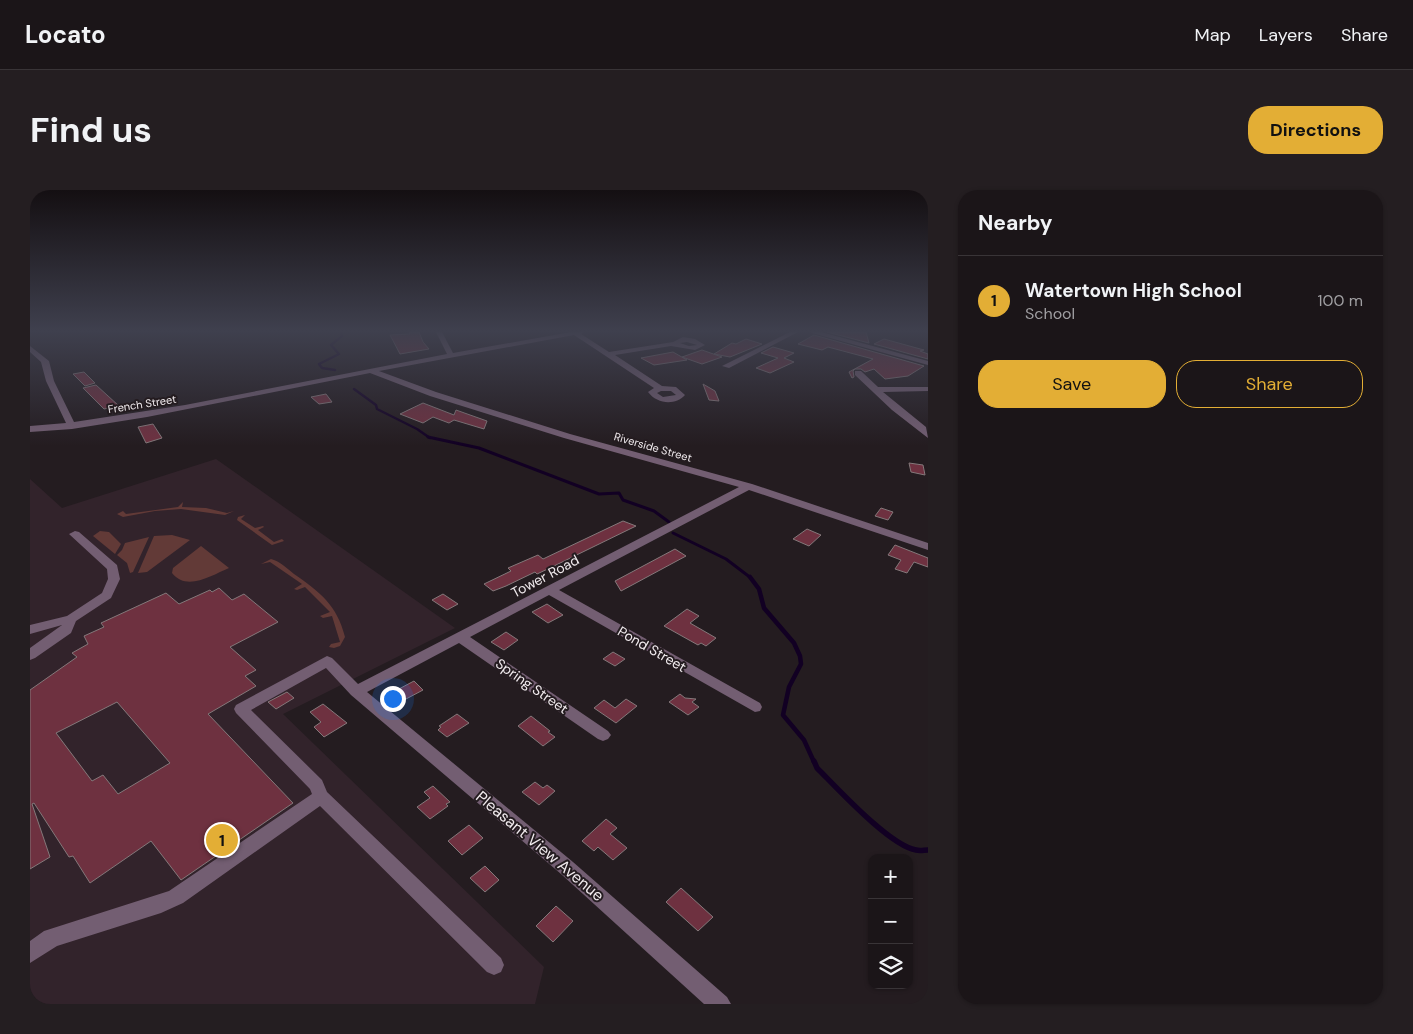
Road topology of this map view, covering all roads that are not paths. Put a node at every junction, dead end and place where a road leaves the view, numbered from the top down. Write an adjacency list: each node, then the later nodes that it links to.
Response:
1 (47, 370): 9 (street)
2 (376, 370): 4 (street, French Street)
3 (634, 370): 6 (street)
4 (371, 371): 9 (street, French Street); 12 (street, Riverside Street)
5 (858, 373): 8 (street)
6 (660, 388)
7 (928, 389): 8 (street)
8 (875, 390): 11 (street)
9 (72, 426): 10 (street, French Street)
10 (30, 429)
11 (926, 431)
12 (748, 486): 14 (street, Riverside Street); 15 (street, Tower Road)
13 (75, 534): 16 (street)
14 (928, 546)
15 (549, 590): 18 (street, Tower Road); 21 (street, Pond Street)
16 (71, 619): 17 (street); 19 (street)
17 (30, 630)
18 (460, 637): 20 (street, Tower Road); 22 (street, Spring Street)
19 (30, 655)
20 (356, 691): 23 (street, Pleasant View Avenue); 26 (street, Pleasant View Avenue)
21 (755, 708)
22 (603, 735)
23 (321, 796): 24 (street); 25 (street)
24 (30, 953)
25 (494, 965)
26 (720, 1004)

